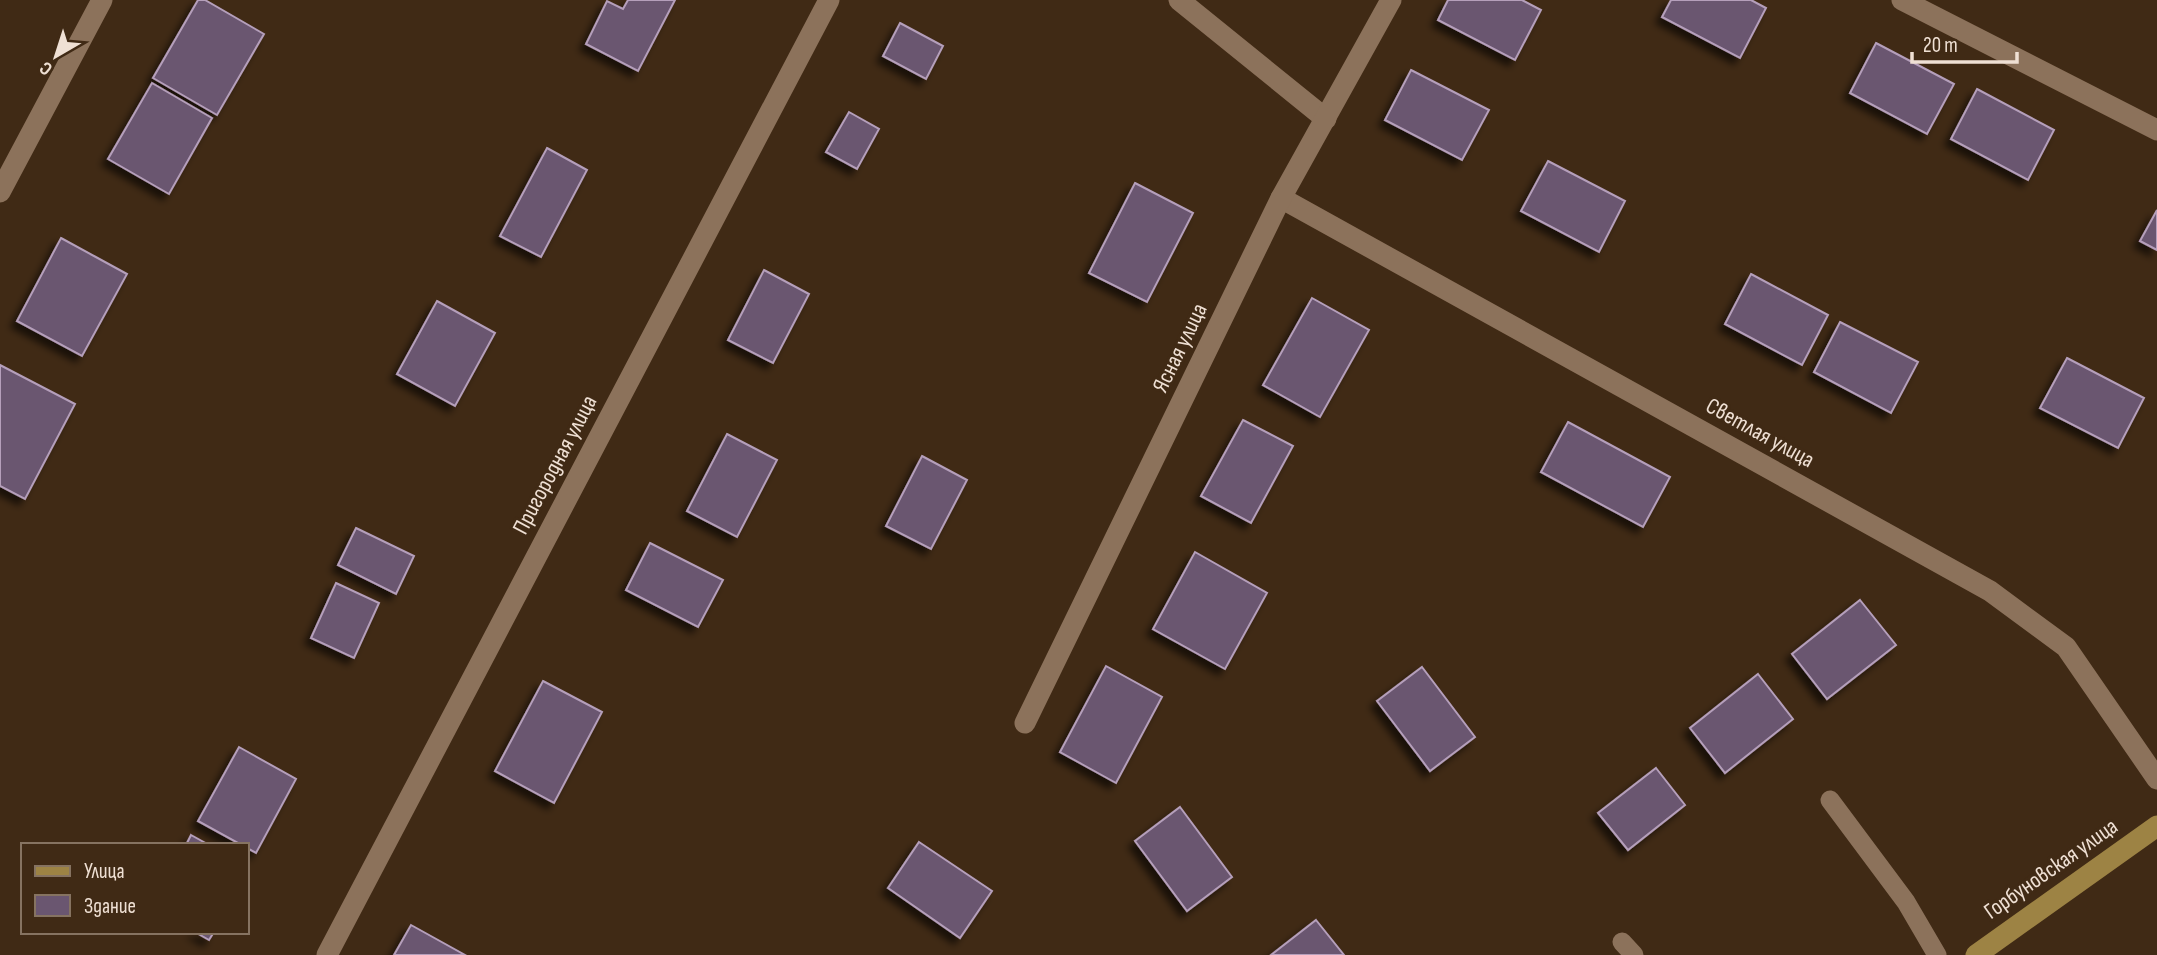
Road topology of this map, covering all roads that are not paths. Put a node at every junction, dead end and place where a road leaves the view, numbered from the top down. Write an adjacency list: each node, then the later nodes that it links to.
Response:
1 (102, 0): 8 (street)
2 (829, 0): 14 (street, Пригородная улица)
3 (1179, 0): 6 (street)
4 (1391, 0): 6 (street, Ясная улица)
5 (1902, 0): 7 (street)
6 (1326, 120): 9 (street, Ясная улица)
7 (2157, 130)
8 (0, 192)
9 (1281, 198): 10 (street, Ясная улица); 11 (street, Светлая улица)
10 (1025, 723)
11 (2157, 779)
12 (1830, 800): 15 (lane)
13 (2157, 826): 16 (main road, Горбуновская улица)
14 (327, 955)
15 (1937, 955)
16 (1976, 955)

